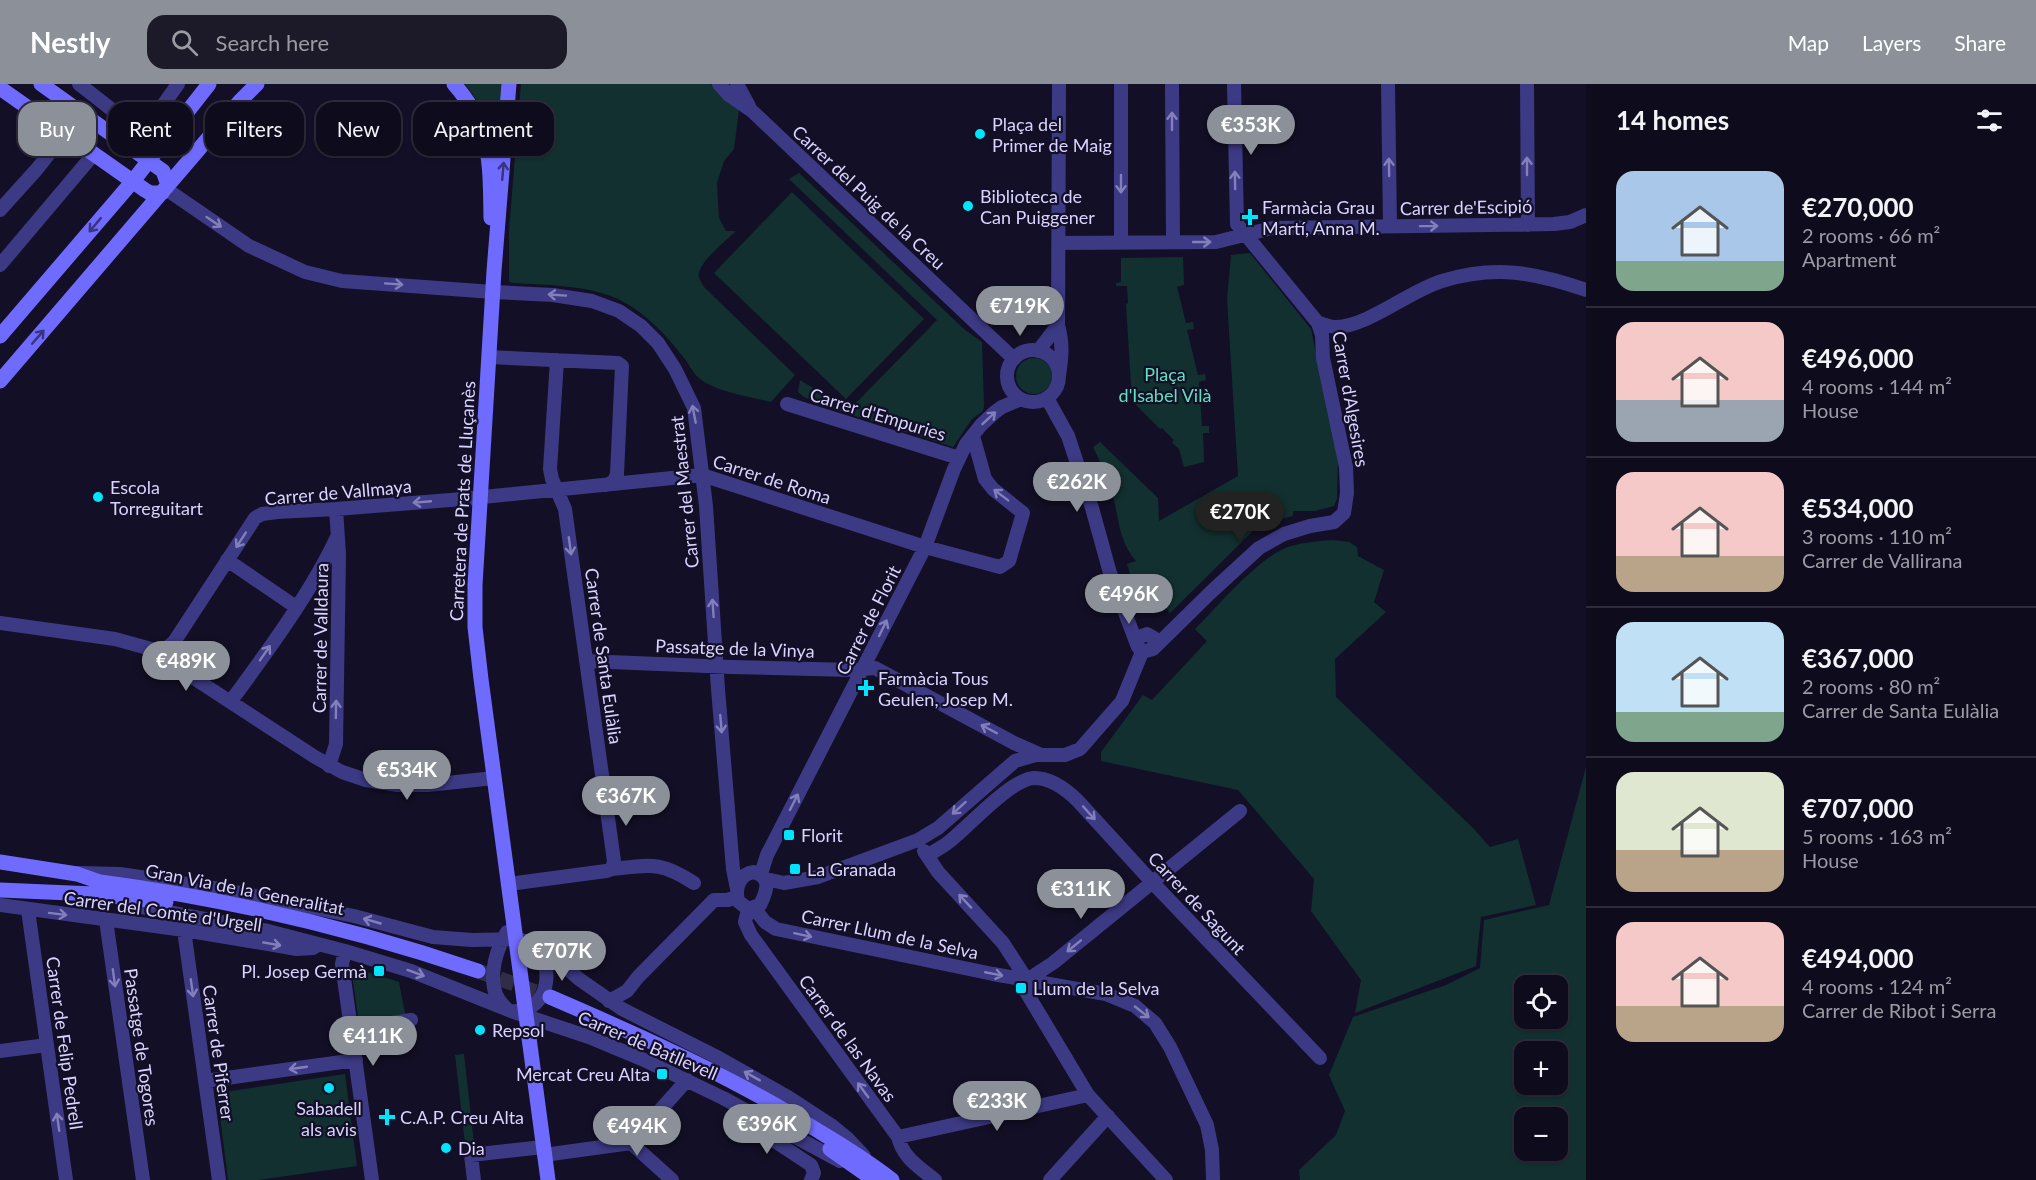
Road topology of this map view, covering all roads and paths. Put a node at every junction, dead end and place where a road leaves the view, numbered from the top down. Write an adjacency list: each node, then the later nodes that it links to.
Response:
1 (41, 84): 18 (street)
2 (79, 84): 20 (street)
3 (178, 84): 19 (street)
4 (209, 84): 26 (street)
5 (257, 84): 28 (street)
6 (454, 84): 38 (street, Carretera de Prats de Lluçanès)
7 (509, 84): 38 (street, Carretera de Prats de Lluçanès, one-way to 7)
8 (719, 84): 21 (street, Carrer del Puig de la Creu)
9 (737, 84): 21 (street, Carrer del Puig de la Creu)
10 (1059, 84): 35 (street)
11 (1121, 84): 36 (street, one-way to 36)
12 (1172, 84): 34 (street, one-way to 12)
13 (1234, 84): 33 (street, Carrer d'Algesires, one-way to 13)
14 (1388, 84): 32 (street, one-way to 14)
15 (1527, 84): 31 (street, one-way to 15)
16 (0, 88): 17 (street)
17 (20, 102)
18 (66, 102)
19 (165, 102)
20 (108, 107)
21 (752, 111): 46 (street, Carrer del Puig de la Creu)
22 (46, 156): 29 (street)
23 (91, 156): 37 (street)
24 (96, 156): 27 (street)
25 (142, 156): 26 (street)
26 (148, 161): 27 (street); 28 (street)
27 (133, 181): 28 (street); 43 (street, one-way to 43)
28 (165, 189): 40 (street, Carrer del Maestrat, one-way to 40); 48 (street, one-way to 28)
29 (0, 210)
30 (1586, 215): 31 (street, Carrer de'Escipió)
31 (1528, 225): 32 (street, Carrer de'Escipió, one-way to 31)
32 (1390, 226): 33 (street, Carrer de'Escipió)
33 (1246, 236): 34 (street, Carrer de'Escipió, one-way to 33); 41 (street, Carrer d'Algesires)
34 (1173, 242): 36 (street, Carrer de'Escipió)
35 (1059, 243): 36 (street, Carrer de'Escipió); 42 (street)
36 (1121, 243)
37 (0, 266)
38 (494, 272): 40 (street, Carretera de Prats de Lluçanès)
39 (1586, 290): 41 (street)
40 (493, 292): 45 (street, Carretera de Prats de Lluçanès); 55 (street, Carrer del Maestrat, one-way to 40)
41 (1318, 322): 66 (street, Carrer d'Algesires)
42 (1058, 325): 44 (street); 49 (street)
43 (0, 336)
44 (1038, 351): 46 (street); 49 (street)
45 (489, 357): 47 (street); 58 (street, Carretera de Prats de Lluçanès)
46 (1014, 359): 51 (street)
47 (557, 360): 56 (street); 57 (street, Carrer de Santa Eulàlia)
48 (3, 371)
49 (1059, 375): 50 (street)
50 (1047, 398): 51 (street); 66 (street)
51 (1021, 399): 53 (street, Carrer de Florit, one-way to 51)
52 (787, 404): 54 (street, Carrer d'Empuries)
53 (973, 436): 54 (street, Carrer de Florit); 63 (street, Carrer d'Empuries, one-way to 53)
54 (959, 458): 61 (street, Carrer de Florit)
55 (702, 475): 56 (street, Carrer de Roma); 61 (street, Carrer de Roma); 69 (street, Carrer del Maestrat, one-way to 55)
56 (607, 485): 57 (street, Carrer de Roma)
57 (557, 489): 58 (street, Carrer de Roma); 68 (street, Carrer de Santa Eulàlia, one-way to 68)
58 (481, 497): 59 (street, Carrer de Vallmaya, one-way to 59); 74 (street, Carretera de Prats de Lluçanès)
59 (336, 510): 60 (street, Carrer de Valldaura); 62 (street, Carrer de Vallmaya, one-way to 62)
60 (338, 536): 64 (street); 73 (street, Carrer de Valldaura, one-way to 60)
61 (925, 547): 63 (street, Carrer de Roma); 70 (street, Carrer de Florit, one-way to 61)
62 (227, 560): 64 (street); 67 (street, Carrer de Vallmaya)
63 (1009, 561)
64 (296, 607): 71 (street, one-way to 64)
65 (0, 623): 67 (street)
66 (1146, 642): 72 (street)
67 (162, 652): 71 (street)
68 (586, 661): 69 (street, Passatge de la Vinya); 79 (street, Carrer de Santa Eulàlia)
69 (716, 666): 70 (street, Passatge de la Vinya); 87 (street, Carrer del Maestrat, one-way to 87)
70 (863, 669): 72 (street, Passatge de la Vinya, one-way to 70); 81 (street, Carrer de Florit, one-way to 70)
71 (231, 701): 73 (street)
72 (1041, 755): 76 (street, one-way to 76)
73 (329, 766): 74 (street)
74 (494, 778): 84 (street, Carretera de Prats de Lluçanès)
75 (1240, 811): 82 (street)
76 (918, 840): 77 (street); 81 (street)
77 (927, 856): 82 (street, Carrer de Sagunt, one-way to 82); 98 (street, one-way to 77)
78 (0, 862): 80 (street, Gran Via de la Generalitat)
79 (612, 868): 83 (street); 84 (street)
80 (77, 873): 86 (street, Gran Via de la Generalitat); 94 (street, one-way to 80)
81 (764, 876): 87 (street); 89 (street)
82 (1152, 882): 98 (street, one-way to 98); 108 (street, Carrer de Sagunt)
83 (694, 883)
84 (508, 884): 91 (street, Carretera de Prats de Lluçanès)
85 (0, 890): 86 (street, Gran Via de la Generalitat)
86 (73, 893): 96 (street, Carrer del Comte d'Urgell)
87 (737, 893): 89 (street); 99 (street)
88 (0, 905): 90 (street, Carrer del Comte d'Urgell)
89 (751, 909): 98 (street, Carrer Llum de la Selva, one-way to 98); 115 (street, Carrer de las Navas, one-way to 89)
90 (28, 910): 92 (street, Carrer del Comte d'Urgell, one-way to 92); 105 (street, Carrer de Felip Pedrell)
91 (513, 910): 94 (street, Carretera de Prats de Lluçanès); 94 (street, Carretera de Prats de Lluçanès); 95 (street, Carretera de Prats de Lluçanès)
92 (106, 920): 93 (street, Carrer del Comte d'Urgell); 122 (street, Passatge de Togores, one-way to 122)
93 (184, 930): 96 (street, Carrer del Comte d'Urgell, one-way to 96); 111 (street, Carrer de Piferrer, one-way to 111)
94 (504, 939): 95 (street); 101 (street, Carretera de Prats de Lluçanès); 101 (street, Carretera de Prats de Lluçanès)
95 (532, 943): 99 (street); 101 (street, Carretera de Prats de Lluçanès)
96 (320, 944): 97 (street, Carrer del Comte d'Urgell)
97 (345, 951): 101 (street, Carrer del Comte d'Urgell, one-way to 101); 104 (street)
98 (1027, 980): 112 (street); 132 (street, Carrer Llum de la Selva, one-way to 132)
99 (609, 1001): 118 (street, one-way to 99)
100 (548, 1002): 118 (street)
101 (521, 1013): 103 (street, Carrer de Batllevell); 106 (street, Carretera de Prats de Lluçanès)
102 (411, 1020): 104 (street)
103 (546, 1023): 106 (street); 110 (street, Carrer de Batllevell)
104 (351, 1029): 109 (street)
105 (47, 1045): 107 (street); 121 (street, Carrer de Felip Pedrell, one-way to 105)
106 (531, 1050): 117 (street, Carretera de Prats de Lluçanès)
107 (0, 1051)
108 (1320, 1058)
109 (356, 1060): 111 (street, one-way to 111); 120 (street)
110 (687, 1080): 113 (street, Carrer de Batllevell); 116 (street)
111 (205, 1081): 123 (street, Carrer de Piferrer)
112 (1088, 1095): 114 (street); 115 (street)
113 (753, 1115): 118 (street); 119 (street, Carrer de Batllevell)
114 (1108, 1116): 130 (street); 131 (street)
115 (898, 1137): 129 (street, Carrer de las Navas)
116 (631, 1143): 117 (street); 126 (street)
117 (544, 1151): 124 (street); 125 (street, Carretera de Prats de Lluçanès)
118 (860, 1162): 127 (street); 128 (street)
119 (812, 1177)
120 (368, 1179)
121 (66, 1180)
122 (143, 1180)
123 (219, 1180)
124 (474, 1180)
125 (548, 1180)
126 (672, 1180)
127 (874, 1180)
128 (892, 1180)
129 (935, 1180)
130 (1050, 1180)
131 (1166, 1180)
132 (1213, 1180)

